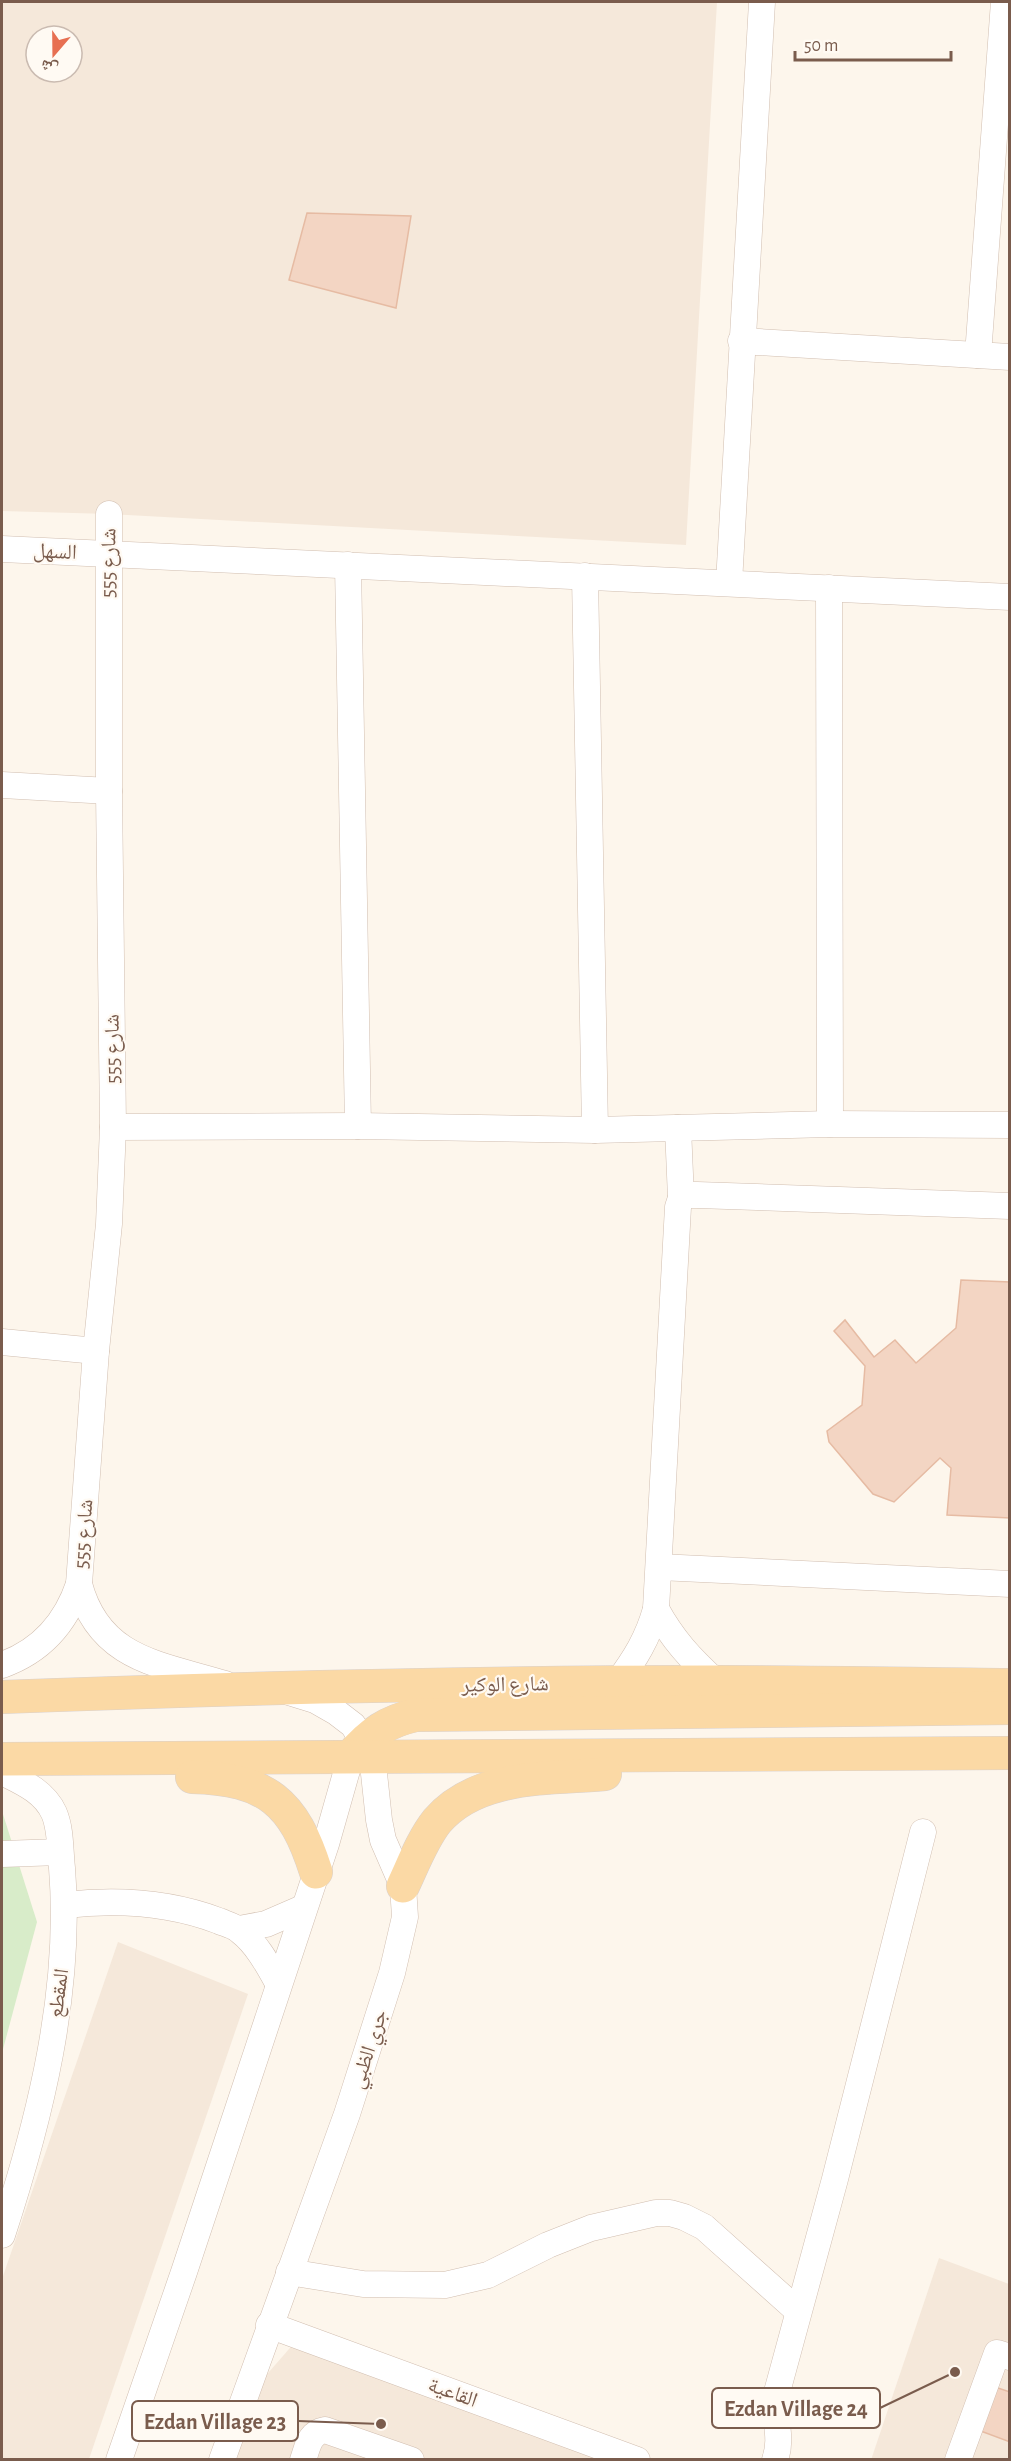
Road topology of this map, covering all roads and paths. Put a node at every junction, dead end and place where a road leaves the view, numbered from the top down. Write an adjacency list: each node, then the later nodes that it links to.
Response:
1 (762, 2): 4 (street)
2 (1004, 2): 3 (street)
3 (1003, 119): 5 (street)
4 (741, 342): 5 (street); 12 (street)
5 (978, 355): 6 (street)
6 (1010, 357)
7 (109, 514): 9 (street, شارع 555)
8 (2, 549): 9 (street, السهل)
9 (108, 554): 10 (street, السهل); 16 (street, شارع 555)
10 (348, 565): 11 (street, السهل); 19 (street)
11 (585, 576): 12 (street, السهل); 22 (street)
12 (729, 583): 13 (street, السهل)
13 (829, 588): 14 (street, السهل); 17 (street)
14 (1010, 597)
15 (2, 785): 16 (street)
16 (109, 791): 20 (street, شارع 555)
17 (830, 1124): 18 (street); 21 (street)
18 (1010, 1125)
19 (358, 1126): 20 (street); 22 (street)
20 (113, 1127): 26 (street, شارع 555)
21 (678, 1128): 22 (street); 23 (street)
22 (595, 1130)
23 (681, 1198): 24 (street); 27 (street)
24 (1010, 1206)
25 (2, 1342): 26 (street)
26 (96, 1351): 28 (street, شارع 555)
27 (659, 1567): 29 (street); 30 (street)
28 (79, 1584): 31 (street, شارع 555); 35 (street, شارع 555)
29 (1010, 1584)
30 (656, 1609): 32 (street); 33 (street)
31 (2, 1665)
32 (716, 1682): 33 (main road, شارع الوكير); 34 (main road, شارع الوكير)
33 (617, 1683): 35 (main road, شارع الوكير)
34 (1010, 1686)
35 (252, 1688): 36 (main road, شارع الوكير); 38 (street)
36 (2, 1697)
37 (1010, 1708): 38 (main road)
38 (362, 1751): 40 (main road); 42 (main road); 47 (street); 48 (street, جري الظبي)
39 (1010, 1753): 40 (main road)
40 (657, 1755): 48 (main road)
41 (2, 1759): 42 (main road)
42 (123, 1760): 47 (main road)
43 (2, 1772): 45 (street, المقطع)
44 (923, 1832): 56 (street)
45 (60, 1852): 46 (street); 49 (street, المقطع)
46 (2, 1854)
47 (316, 1872): 50 (street)
48 (403, 1886): 55 (street, جري الظبي)
49 (65, 1905): 51 (street); 53 (street, المقطع)
50 (303, 1908): 51 (street); 52 (street)
51 (239, 1929): 52 (street)
52 (278, 1983): 59 (street)
53 (7, 2202): 54 (street, المقطع)
54 (2, 2235)
55 (289, 2272): 56 (street); 57 (street, جري الظبي)
56 (798, 2311): 64 (street)
57 (269, 2325): 60 (street, جري الظبي); 63 (street, القاعية)
58 (1010, 2357): 65 (street)
59 (118, 2460)
60 (222, 2460)
61 (303, 2460): 62 (street)
62 (411, 2460)
63 (637, 2460)
64 (775, 2460)
65 (958, 2460)

